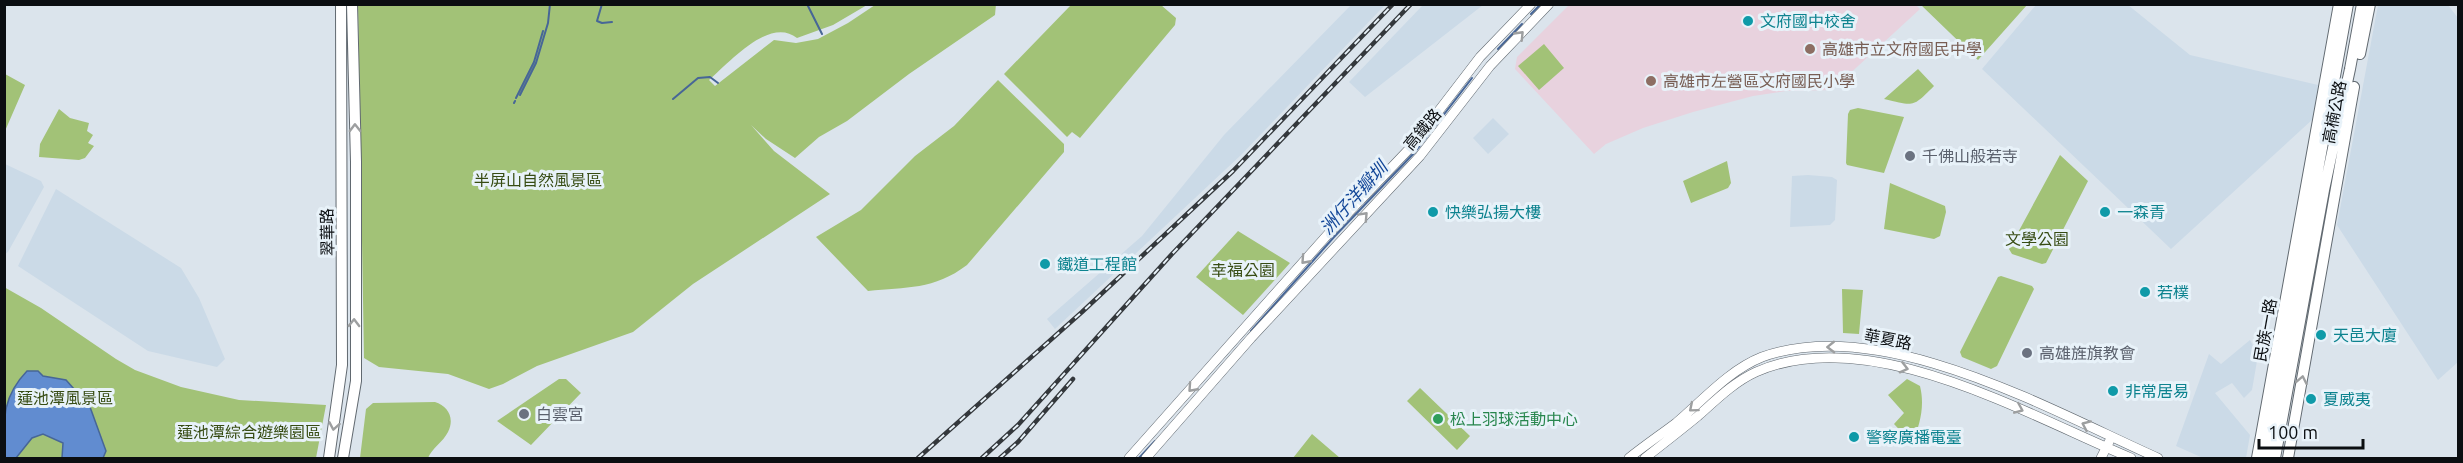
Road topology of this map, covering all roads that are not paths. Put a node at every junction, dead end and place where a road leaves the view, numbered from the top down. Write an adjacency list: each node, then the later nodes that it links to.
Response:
1 (341, 4): 12 (main road, 翠華路, one-way to 12)
2 (352, 4): 13 (main road, 翠華路, one-way to 2)
3 (1531, 4): 14 (street, 高鐵路, one-way to 14)
4 (1549, 4): 15 (street, 高鐵路, one-way to 4)
5 (2339, 4): 9 (main road, 高楠公路)
6 (2348, 4): 9 (main road, 高楠公路)
7 (2362, 4): 9 (main road, 高楠公路)
8 (2370, 4): 24 (main road, 高楠公路, one-way to 8)
9 (2312, 209): 21 (main road, 民族一路); 22 (main road, 民族一路); 23 (main road, 民族一路)
10 (2111, 437): 11 (street); 16 (street, 華夏路, one-way to 16); 20 (street, 華夏路)
11 (2106, 448): 17 (street, 華夏路, one-way to 11); 18 (street); 19 (street, 華夏路)
12 (329, 459)
13 (343, 459)
14 (1129, 459)
15 (1146, 459)
16 (1629, 459)
17 (1646, 459)
18 (2101, 459)
19 (2131, 459)
20 (2158, 459)
21 (2257, 459)
22 (2266, 459)
23 (2276, 459)
24 (2288, 459)

